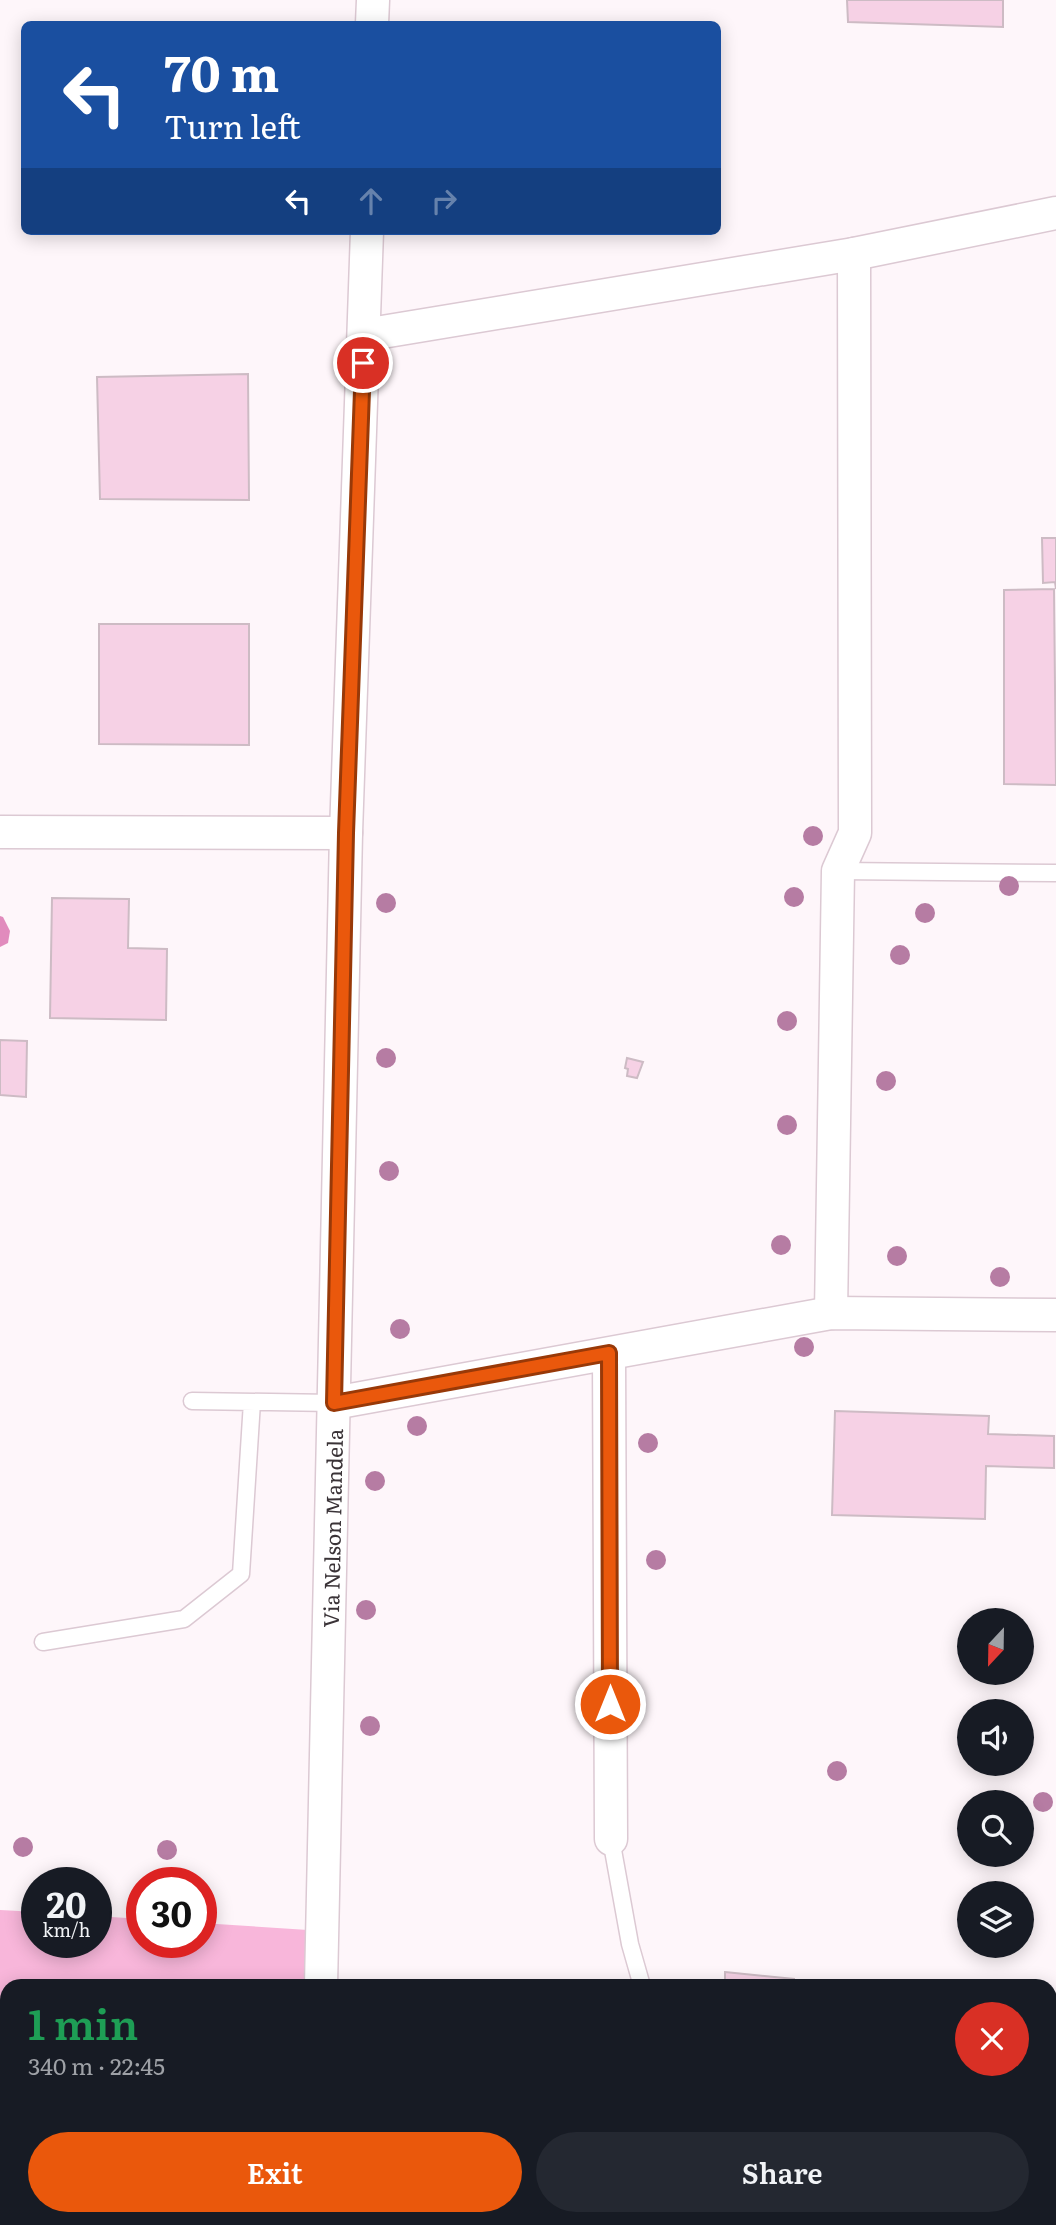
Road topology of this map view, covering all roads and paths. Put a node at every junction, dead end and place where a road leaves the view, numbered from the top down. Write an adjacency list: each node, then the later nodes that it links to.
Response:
1 (373, 0): 2 (street)
2 (372, 21)
3 (1056, 213): 5 (street)
4 (367, 235): 6 (street, Via Nelson Mandela)
5 (854, 254): 6 (street); 9 (street)
6 (364, 335): 8 (street, Via Nelson Mandela)
7 (0, 832): 8 (street)
8 (346, 833): 16 (street, Via Nelson Mandela)
9 (838, 871): 10 (lane); 11 (street)
10 (1056, 873)
11 (831, 1313): 12 (street); 13 (street)
12 (1056, 1315)
13 (609, 1353): 16 (street); 18 (street)
14 (192, 1402): 15 (lane)
15 (252, 1402): 16 (lane); 17 (lane)
16 (334, 1403): 19 (street, Via Nelson Mandela)
17 (43, 1642)
18 (611, 1839): 20 (lane)
19 (321, 1979)
20 (640, 1979)

